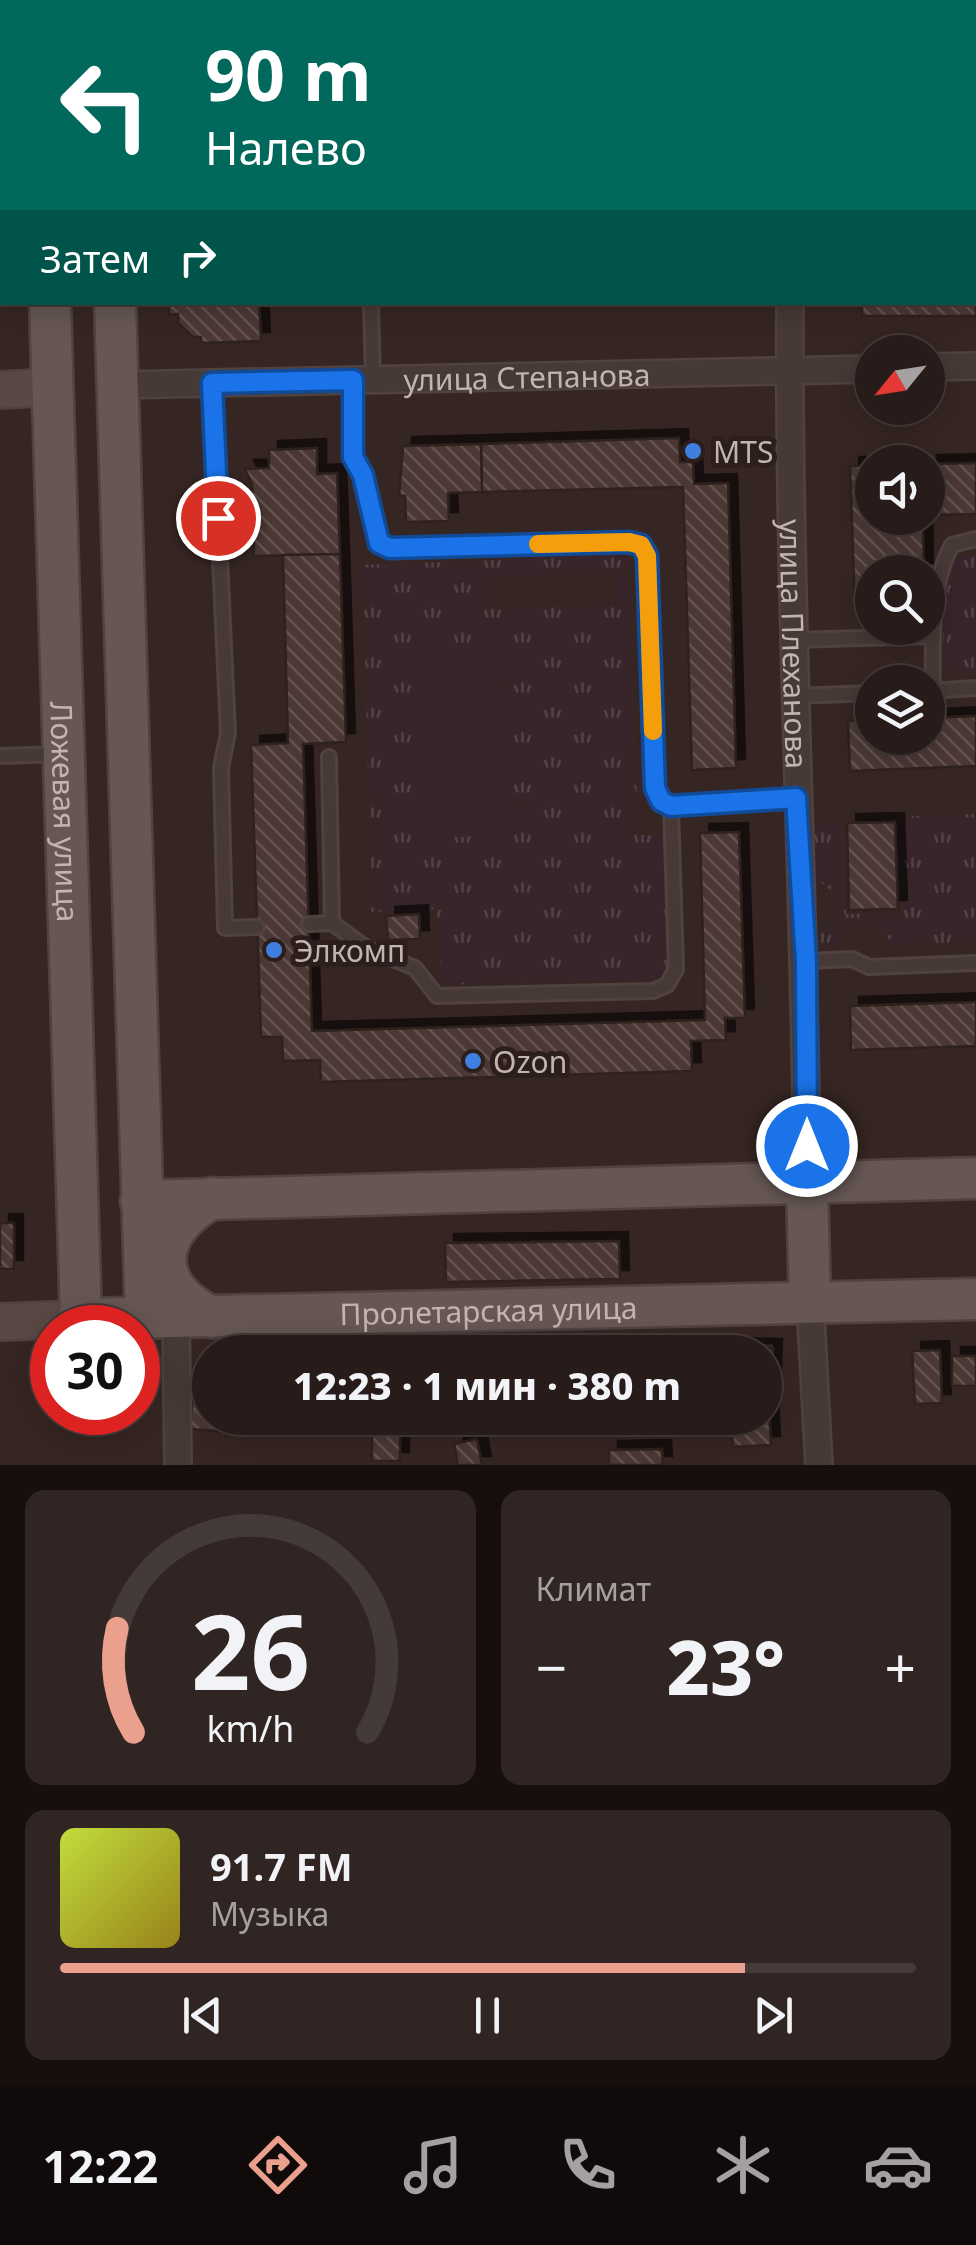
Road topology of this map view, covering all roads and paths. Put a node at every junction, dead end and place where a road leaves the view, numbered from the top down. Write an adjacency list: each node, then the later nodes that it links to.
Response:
1 (50, 305): 12 (main road, Ложевая улица)
2 (115, 305): 11 (main road)
3 (372, 305): 9 (lane)
4 (790, 305): 8 (street, улица Плеханова)
5 (976, 366): 6 (street)
6 (945, 367)
7 (855, 368): 8 (street, улица Степанова)
8 (790, 370): 9 (street, улица Степанова); 17 (street, улица Плеханова)
9 (363, 380): 10 (street, улица Степанова); 26 (lane)
10 (212, 383): 11 (street, улица Степанова); 29 (lane)
11 (119, 385): 12 (main road, улица Степанова); 35 (main road)
12 (53, 388): 13 (street, улица Степанова); 22 (main road, Ложевая улица)
13 (0, 390)
14 (976, 539): 15 (lane)
15 (945, 559)
16 (855, 638): 17 (lane)
17 (792, 640): 21 (street, улица Плеханова)
18 (976, 688): 19 (lane)
19 (945, 690)
20 (855, 694): 21 (lane)
21 (794, 696): 25 (street, улица Плеханова)
22 (64, 754): 23 (lane); 38 (main road, Ложевая улица)
23 (0, 756)
24 (329, 756): 28 (lane)
25 (796, 798): 26 (lane); 30 (street, улица Плеханова)
26 (671, 806): 28 (lane)
27 (309, 924): 28 (lane)
28 (332, 924)
29 (257, 927)
30 (806, 961): 31 (lane); 33 (street, улица Плеханова)
31 (976, 963)
32 (976, 1178): 33 (main road)
33 (807, 1183): 34 (main road); 37 (main road, улица Плеханова)
34 (212, 1198): 35 (main road); 40 (main road)
35 (141, 1201): 40 (main road)
36 (976, 1299): 37 (main road, Пролетарская улица)
37 (810, 1301): 40 (main road, Пролетарская улица); 44 (street, улица Плеханова)
38 (81, 1305)
39 (160, 1317): 40 (main road, Пролетарская улица)
40 (178, 1317): 43 (street)
41 (30, 1321): 42 (street, Пролетарская улица)
42 (0, 1322)
43 (178, 1465)
44 (819, 1465)

